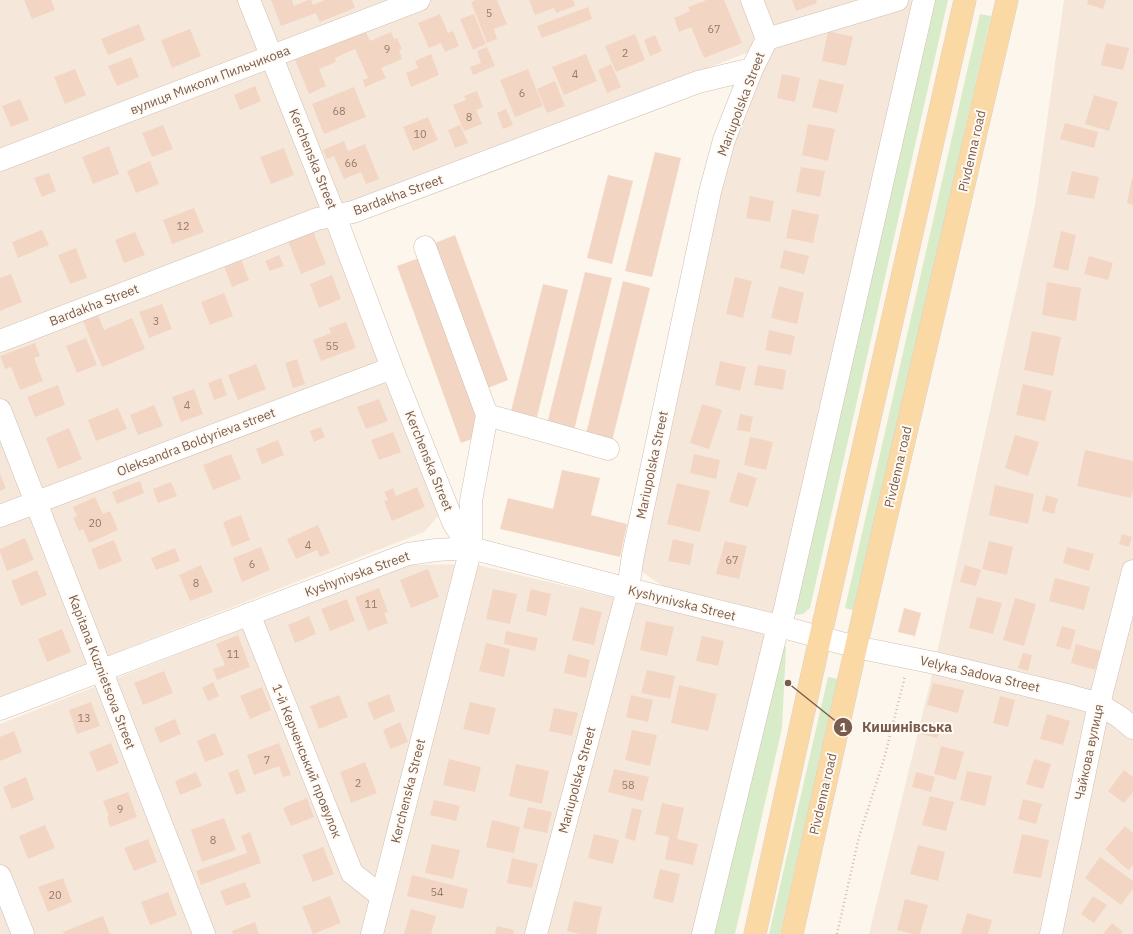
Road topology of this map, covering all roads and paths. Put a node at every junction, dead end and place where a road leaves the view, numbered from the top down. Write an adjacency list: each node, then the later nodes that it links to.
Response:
1 (249, 0): 9 (street, Kerchenska Street)
2 (419, 0): 9 (street, вулиця Миколи Пильчикова)
3 (752, 0): 8 (street, Mariupolska Street)
4 (897, 0): 8 (street)
5 (924, 0): 25 (street)
6 (965, 0): 26 (main road)
7 (1004, 1): 27 (main road, Pivdenna road)
8 (767, 40): 10 (street, Mariupolska Street)
9 (272, 57): 11 (street, вулиця Миколи Пильчикова); 12 (street, Kerchenska Street)
10 (752, 69): 12 (street, Bardakha Street); 23 (street, Mariupolska Street)
11 (0, 160)
12 (335, 216): 14 (street, Bardakha Street); 15 (street, Kerchenska Street)
13 (425, 247): 17 (street)
14 (0, 341)
15 (392, 368): 19 (street, Oleksandra Boldyrieva street); 21 (street, Kerchenska Street)
16 (0, 410): 19 (street, Kapitana Kuznietsova Street)
17 (487, 415): 18 (street); 21 (street)
18 (608, 449)
19 (37, 502): 20 (street, Oleksandra Boldyrieva street); 29 (street, Kapitana Kuznietsova Street)
20 (0, 516)
21 (471, 548): 23 (street, Kyshynivska Street); 24 (street, Kyshynivska Street); 34 (street, Kerchenska Street)
22 (1133, 571): 30 (street, Чайкова вулиця)
23 (628, 589): 25 (street, Kyshynivska Street); 39 (street, Mariupolska Street)
24 (249, 614): 29 (street, Kyshynivska Street); 34 (street, 1-й Керченський провулок)
25 (779, 626): 26 (street, Kyshynivska Street); 40 (street)
26 (820, 638): 27 (street, Velyka Sadova Street); 41 (main road)
27 (856, 647): 28 (street, Velyka Sadova Street); 42 (main road, Pivdenna road)
28 (909, 658): 30 (street, Velyka Sadova Street); 43 (path)
29 (101, 669): 31 (street, Kyshynivska Street); 37 (street, Kapitana Kuznietsova Street)
30 (1099, 704): 32 (street, Velyka Sadova Street); 35 (street, Чайкова вулиця)
31 (0, 709)
32 (1133, 728)
33 (0, 876): 36 (street)
34 (381, 896): 38 (street, Kerchenska Street)
35 (1053, 933)
36 (23, 934)
37 (204, 934)
38 (372, 934)
39 (536, 934)
40 (703, 934)
41 (755, 934)
42 (792, 934)
43 (837, 934)

